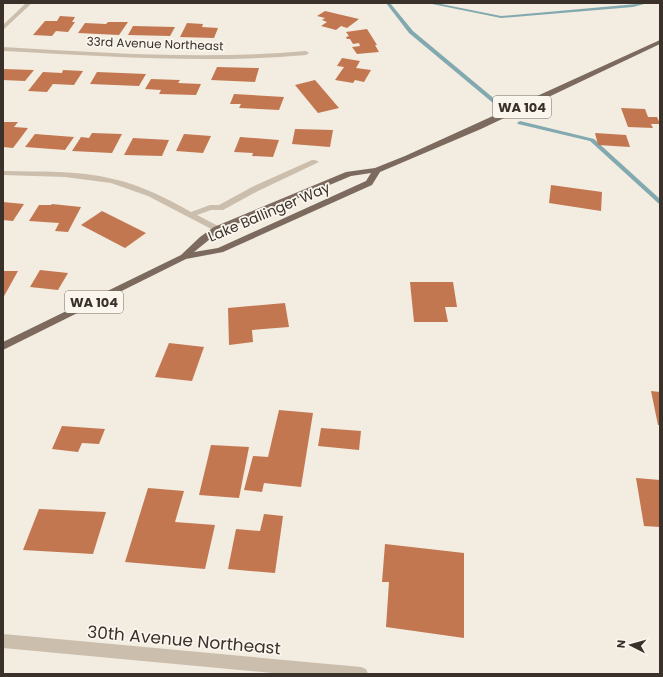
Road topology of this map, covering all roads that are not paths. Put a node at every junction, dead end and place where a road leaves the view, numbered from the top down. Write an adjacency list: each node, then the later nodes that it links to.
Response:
1 (29, 3): 2 (street)
2 (3, 28)
3 (660, 42): 7 (main road, Lake Ballinger Way / WA 104)
4 (3, 49): 5 (street, 33rd Avenue Northeast)
5 (306, 53)
6 (315, 162): 9 (street)
7 (377, 170): 10 (main road, Lake Ballinger Way / WA 104); 11 (main road, Lake Ballinger Way / WA 104)
8 (3, 173): 9 (street)
9 (190, 215): 10 (street)
10 (217, 229): 11 (main road, Lake Ballinger Way / WA 104)
11 (184, 257): 12 (main road, WA 104)
12 (3, 346)
13 (3, 641): 14 (street, 30th Avenue Northeast)
14 (361, 674)

